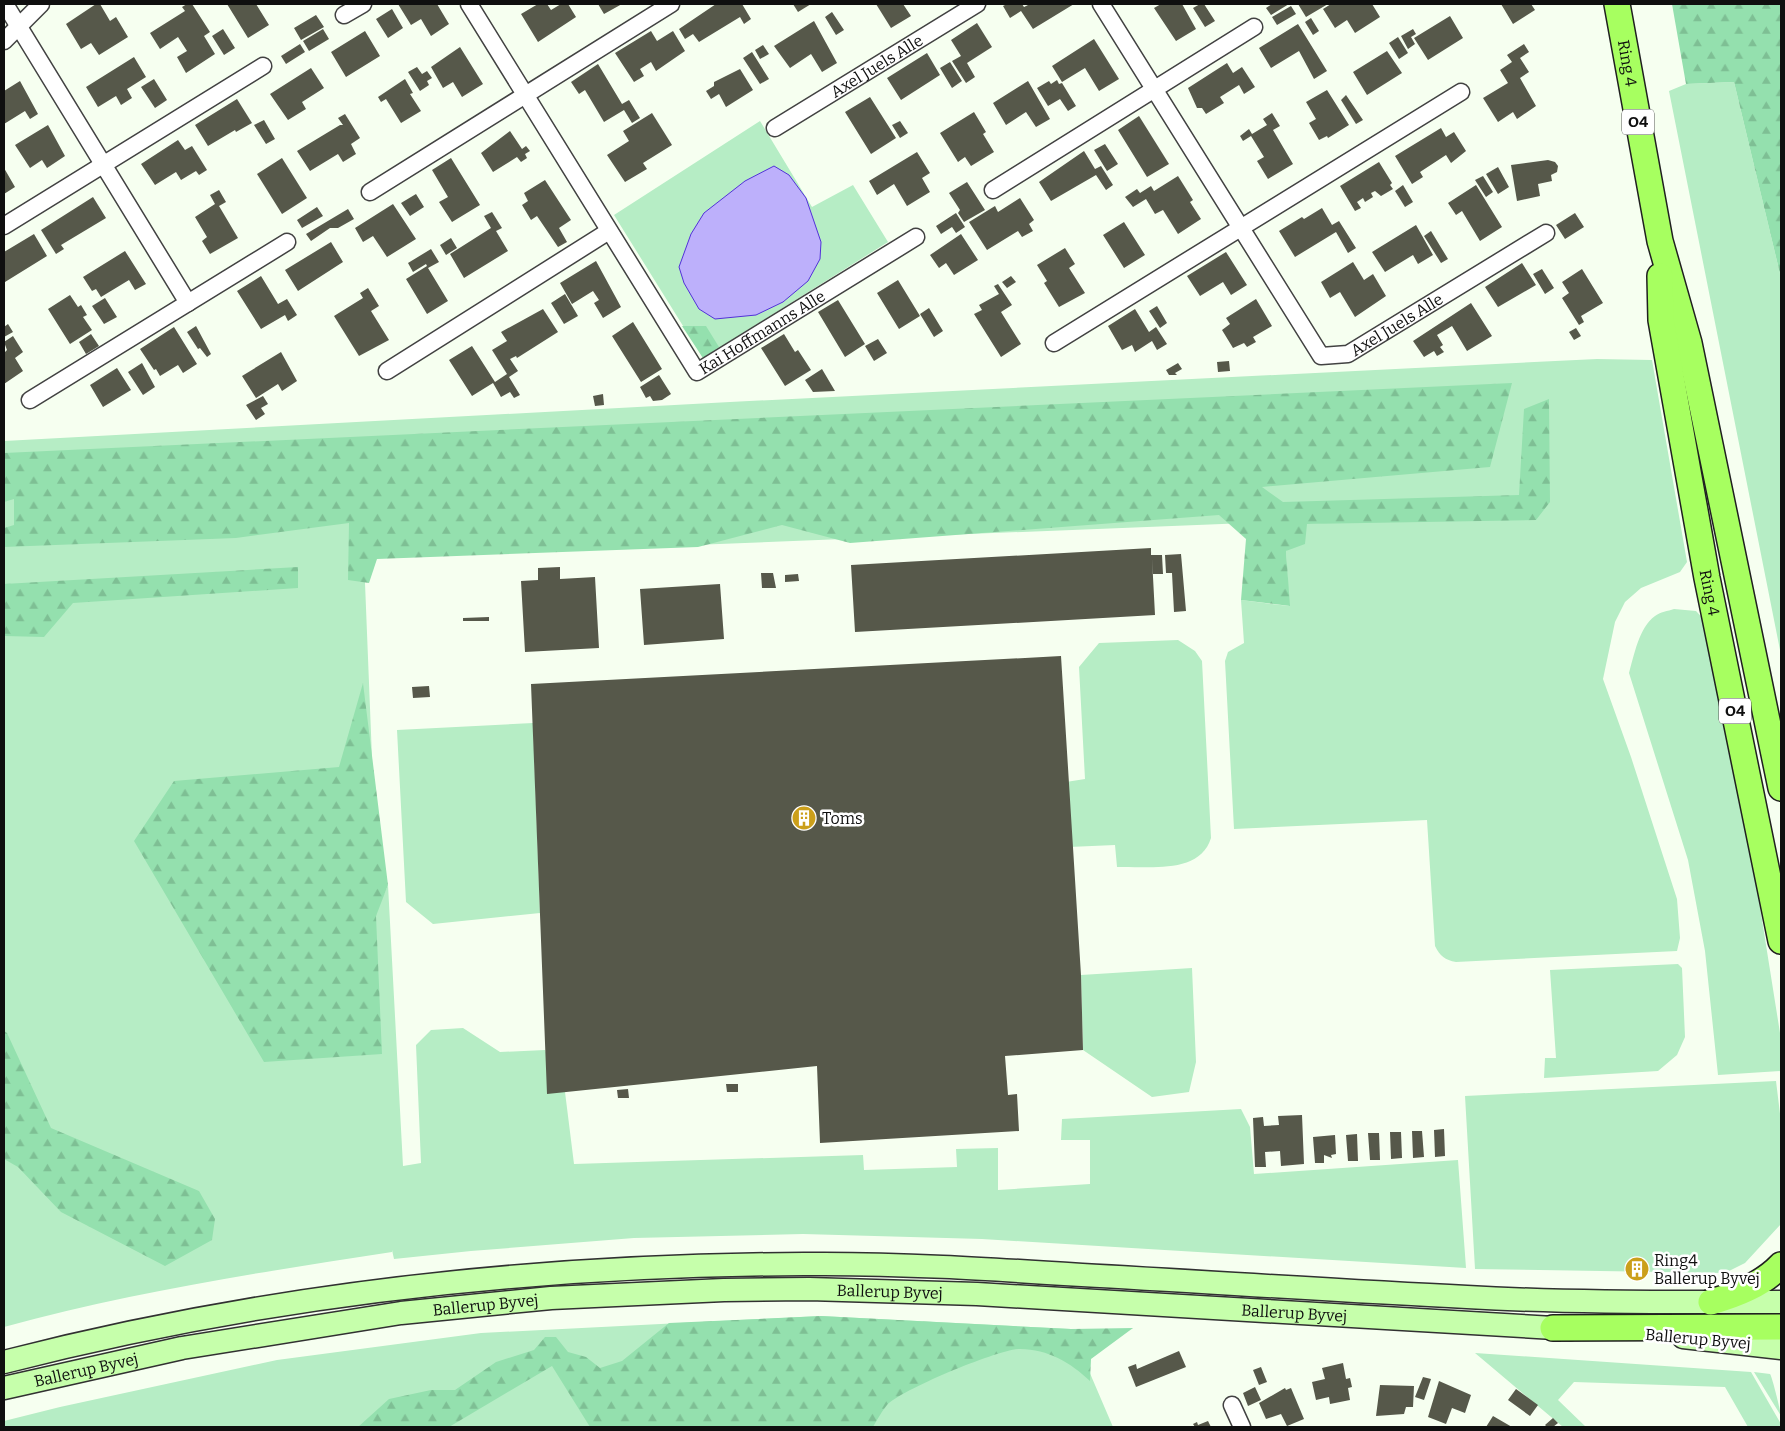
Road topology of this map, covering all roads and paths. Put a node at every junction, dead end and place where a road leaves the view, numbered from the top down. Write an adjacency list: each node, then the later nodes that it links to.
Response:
1 (5, 4): 10 (street)
2 (41, 4): 10 (street)
3 (363, 4): 9 (street)
4 (469, 4): 16 (street, Kai Hoffmanns Alle)
5 (671, 4): 16 (street)
6 (977, 4): 17 (street, Axel Juels Alle)
7 (1101, 4): 14 (street, Axel Juels Alle)
8 (1617, 4): 26 (main road, Ring 4 / O4)
9 (344, 16)
10 (19, 27): 12 (street); 18 (street)
11 (1254, 27): 14 (street)
12 (4, 41)
13 (262, 66): 18 (street)
14 (1154, 89): 19 (street); 22 (street, Axel Juels Alle)
15 (1462, 92): 22 (street)
16 (525, 95): 20 (street); 23 (street, Kai Hoffmanns Alle)
17 (775, 128)
18 (103, 164): 21 (street); 28 (street)
19 (993, 190)
20 (370, 192)
21 (4, 226)
22 (1240, 228): 24 (street, Axel Juels Alle); 29 (street)
23 (609, 231): 25 (street, Kai Hoffmanns Alle); 30 (street)
24 (1546, 233)
25 (916, 237)
26 (1660, 241): 32 (main road, Ring 4 / O4); 33 (main road, Ring 4 / O4)
27 (287, 242): 28 (street)
28 (188, 303): 31 (street)
29 (1054, 343)
30 (387, 371)
31 (30, 400)
32 (1781, 788)
33 (1781, 941)
34 (1781, 1265): 35 (main road)
35 (1711, 1302): 36 (main road, Ballerup Byvej); 40 (main road, Ballerup Byvej)
36 (1781, 1302)
37 (1781, 1327): 38 (main road)
38 (1553, 1328): 39 (main road, Ballerup Byvej); 41 (main road, Ballerup Byvej)
39 (1781, 1348)
40 (4, 1362)
41 (4, 1388)
42 (1232, 1405): 43 (street)
43 (1242, 1427)

